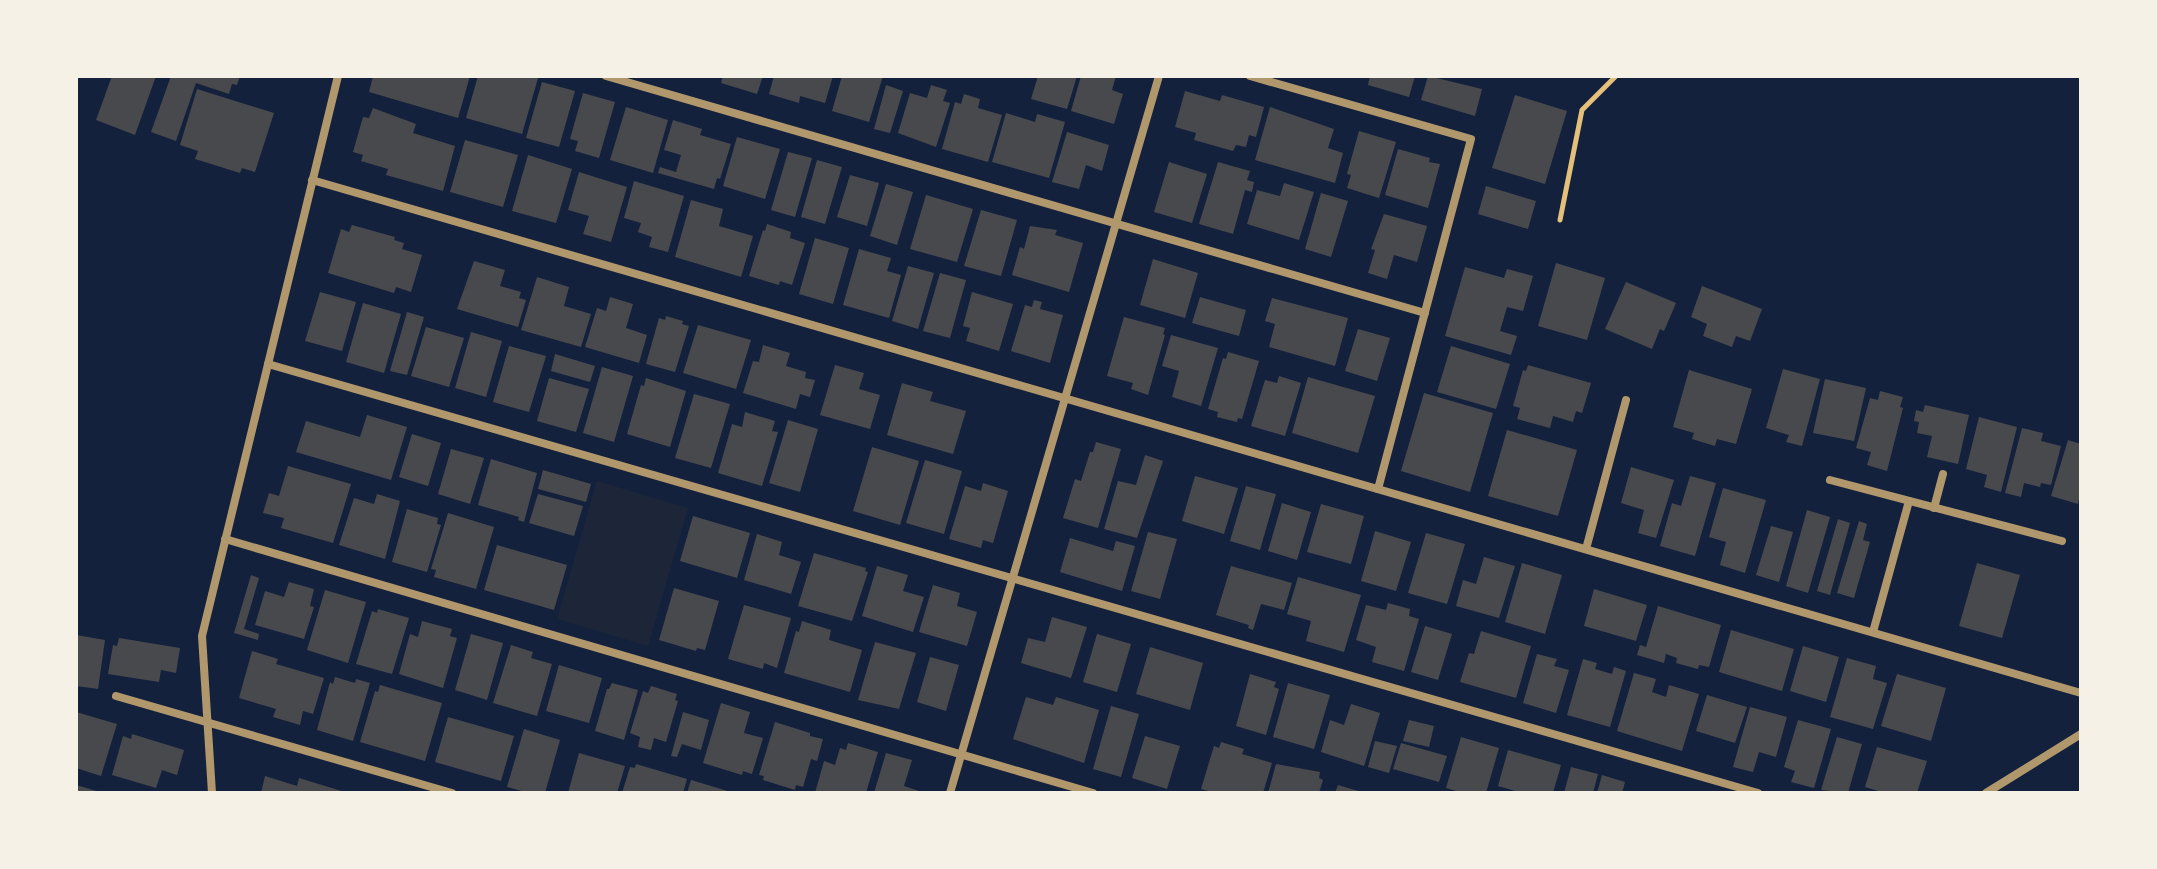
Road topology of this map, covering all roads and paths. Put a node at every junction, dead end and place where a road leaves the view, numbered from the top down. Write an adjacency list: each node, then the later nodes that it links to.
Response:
1 (338, 76): 6 (street)
2 (606, 76): 8 (street)
3 (1159, 76): 8 (street)
4 (1250, 76): 9 (street)
5 (1616, 76): 7 (path)
6 (312, 180): 10 (street); 11 (street)
7 (1560, 220)
8 (1116, 224): 9 (street); 11 (street)
9 (1425, 313): 15 (street)
10 (268, 364): 18 (street); 21 (street)
11 (1065, 399): 15 (street); 21 (street)
12 (1626, 400): 20 (street)
13 (1943, 474): 17 (street)
14 (1830, 480): 16 (street)
15 (1378, 489): 20 (street)
16 (1909, 501): 17 (street); 22 (street)
17 (1934, 508): 19 (street)
18 (225, 539): 25 (street); 27 (street)
19 (2062, 541)
20 (1586, 549): 22 (street)
21 (1013, 578): 27 (street); 32 (street)
22 (1873, 632): 23 (street)
23 (2081, 693)
24 (116, 696): 25 (street)
25 (208, 723): 28 (street); 29 (street)
26 (2081, 734): 33 (street)
27 (961, 754): 30 (street); 31 (street)
28 (212, 793)
29 (452, 793)
30 (950, 793)
31 (1093, 793)
32 (1758, 793)
33 (1986, 793)

